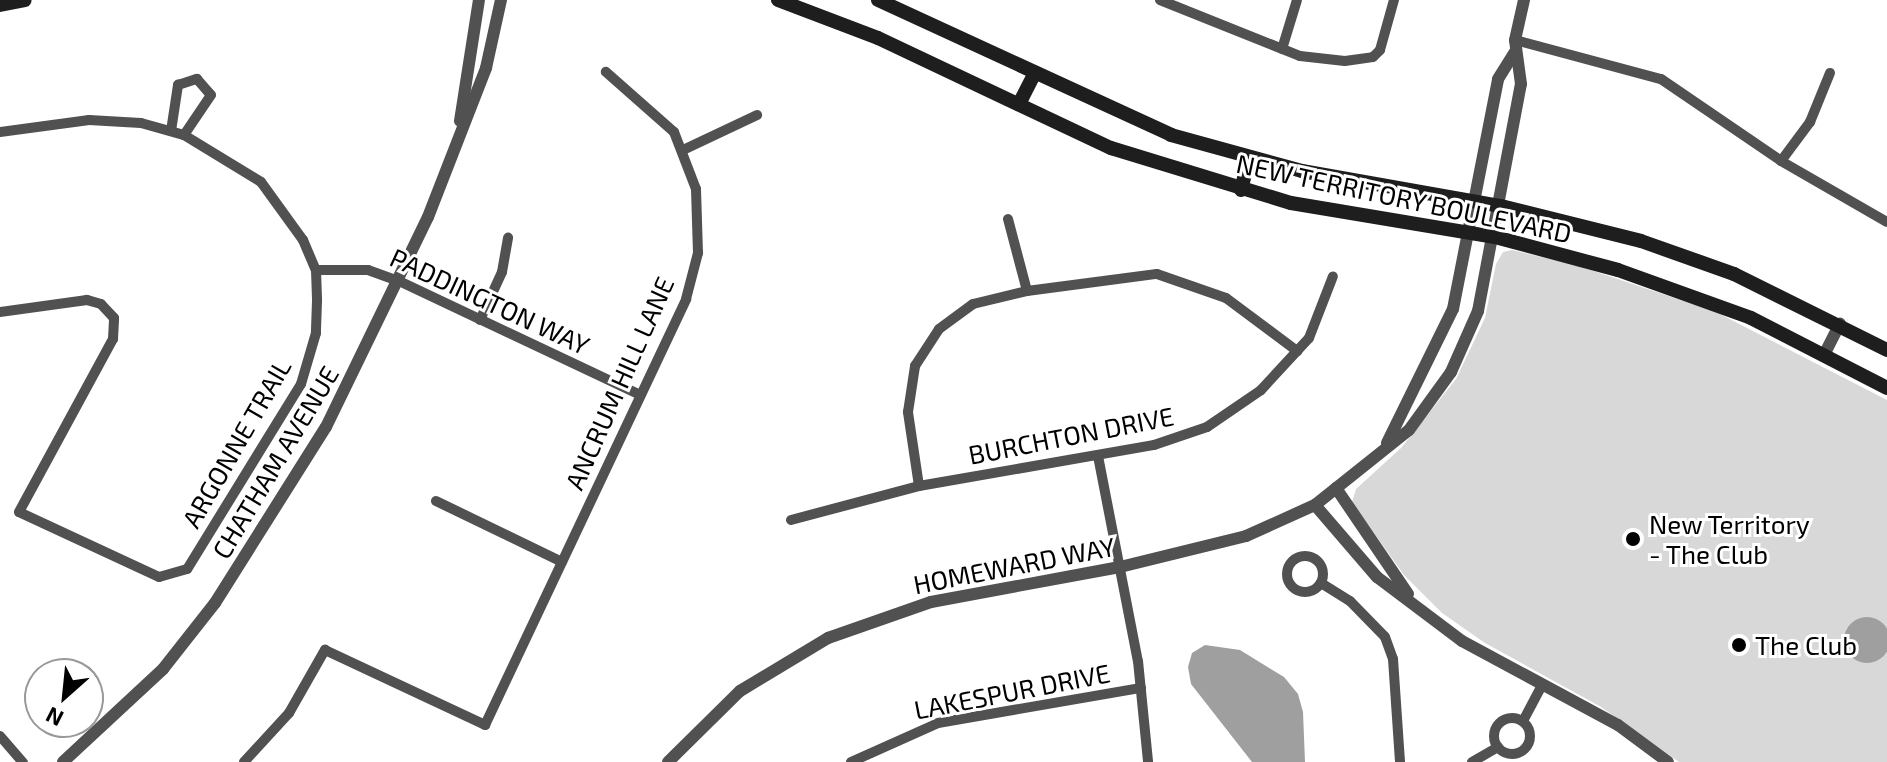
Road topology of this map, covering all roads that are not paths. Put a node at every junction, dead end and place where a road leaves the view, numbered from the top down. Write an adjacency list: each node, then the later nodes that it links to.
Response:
1 (25, 0): 10 (main road)
2 (479, 0): 21 (street, CHATHAM AVENUE)
3 (501, 0): 21 (street, CHATHAM AVENUE)
4 (778, 0): 16 (main road, NEW TERRITORY BOULEVARD)
5 (878, 0): 14 (main road, NEW TERRITORY BOULEVARD)
6 (1160, 0): 12 (street)
7 (1297, 0): 12 (street)
8 (1394, 0): 12 (street)
9 (1524, 0): 11 (street, HOMEWARD WAY)
10 (0, 5)
11 (1515, 46): 24 (street); 26 (street, HOMEWARD WAY); 27 (street, HOMEWARD WAY)
12 (1282, 49)
13 (606, 72): 22 (street, ANCRUM HILL LANE)
14 (1035, 73): 16 (main road); 23 (main road, NEW TERRITORY BOULEVARD)
15 (1830, 73): 24 (street)
16 (1019, 104): 25 (main road, NEW TERRITORY BOULEVARD)
17 (757, 115): 22 (street)
18 (171, 131): 19 (street, ARGONNE TRAIL); 20 (street, ARGONNE TRAIL); 20 (street)
19 (0, 132)
20 (184, 135): 33 (street, ARGONNE TRAIL)
21 (458, 140): 35 (street, CHATHAM AVENUE)
22 (683, 150): 44 (street, ANCRUM HILL LANE)
23 (1249, 158): 25 (main road); 26 (main road, NEW TERRITORY BOULEVARD)
24 (1781, 161): 29 (street)
25 (1241, 190): 30 (main road, NEW TERRITORY BOULEVARD)
26 (1474, 202): 27 (main road, NEW TERRITORY BOULEVARD); 30 (street, HOMEWARD WAY)
27 (1501, 206): 31 (street, HOMEWARD WAY); 39 (main road, NEW TERRITORY BOULEVARD)
28 (1008, 219): 36 (street)
29 (1887, 222)
30 (1470, 232): 31 (main road, NEW TERRITORY BOULEVARD); 45 (street, HOMEWARD WAY)
31 (1495, 237): 42 (main road, NEW TERRITORY BOULEVARD); 45 (street, HOMEWARD WAY)
32 (508, 238): 38 (street)
33 (316, 270): 35 (street, PADDINGTON WAY); 37 (street, ARGONNE TRAIL)
34 (1333, 276): 41 (street, BURCHTON DRIVE)
35 (399, 281): 38 (street, PADDINGTON WAY); 62 (street, CHATHAM AVENUE)
36 (1027, 291): 41 (street); 47 (street)
37 (0, 312)
38 (480, 320): 44 (street, PADDINGTON WAY)
39 (1840, 324): 40 (main road, NEW TERRITORY BOULEVARD); 42 (street)
40 (1887, 350)
41 (1297, 351): 46 (street, BURCHTON DRIVE)
42 (1825, 353): 43 (main road, NEW TERRITORY BOULEVARD)
43 (1887, 388)
44 (640, 395): 52 (street, ANCRUM HILL LANE)
45 (1386, 444): 48 (street, HOMEWARD WAY)
46 (1098, 456): 47 (street, BURCHTON DRIVE); 53 (street)
47 (919, 486): 51 (street, BURCHTON DRIVE)
48 (1336, 488): 50 (street, HOMEWARD WAY); 55 (street)
49 (436, 501): 52 (street)
50 (1315, 505): 53 (street, HOMEWARD WAY); 55 (street)
51 (791, 520)
52 (562, 562): 63 (street, ANCRUM HILL LANE)
53 (1120, 567): 57 (street); 64 (street, HOMEWARD WAY)
54 (1321, 583): 67 (street)
55 (1412, 600): 56 (street)
56 (1542, 686): 58 (street); 69 (street)
57 (1141, 688): 65 (street, LAKESPUR DRIVE); 66 (street)
58 (1523, 721): 60 (street); 60 (street)
59 (0, 736): 61 (street)
60 (1498, 747): 68 (street)
61 (23, 762)
62 (63, 762)
63 (244, 762)
64 (668, 762)
65 (851, 762)
66 (1148, 762)
67 (1400, 762)
68 (1472, 762)
69 (1668, 762)

